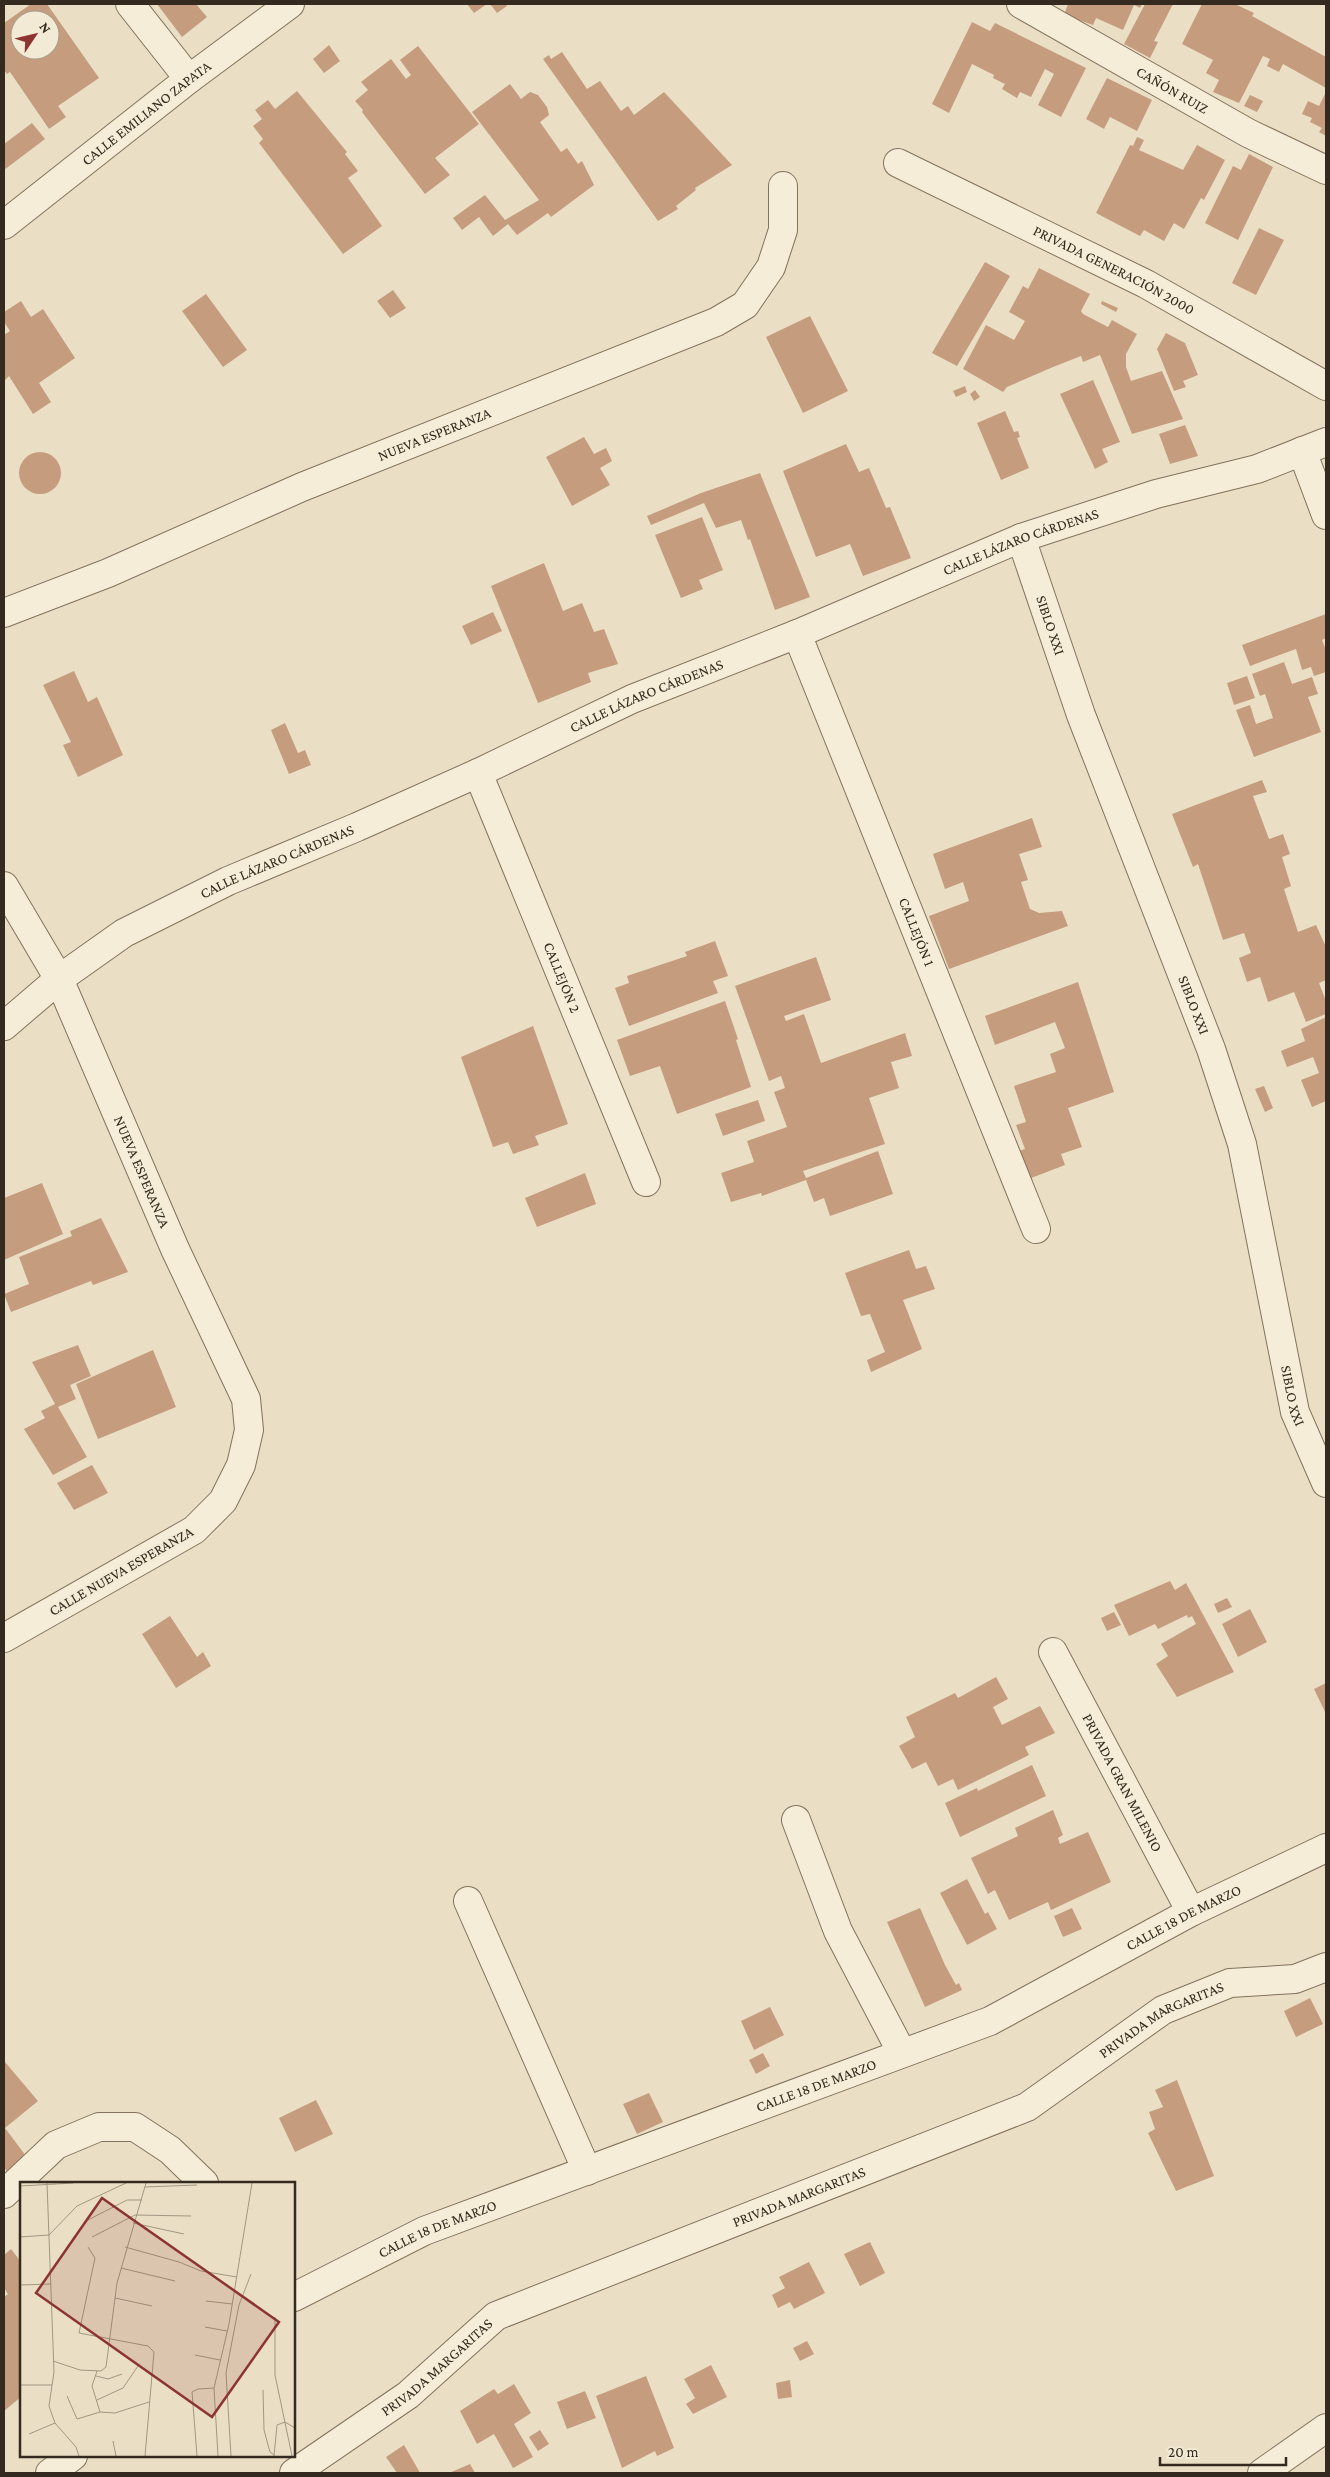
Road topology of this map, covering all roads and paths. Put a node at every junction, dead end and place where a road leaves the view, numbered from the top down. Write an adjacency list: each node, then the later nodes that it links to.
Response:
1 (130, 4): 4 (street)
2 (290, 4): 4 (street, CALLE EMILIANO ZAPATA)
3 (1021, 4): 6 (street, CAÑÓN RUIZ)
4 (189, 79): 8 (street, CALLE EMILIANO ZAPATA)
5 (898, 163): 9 (street, PRIVADA GENERACIÓN 2000)
6 (1326, 170)
7 (783, 186): 13 (street, NUEVA ESPERANZA)
8 (4, 225)
9 (1326, 386)
10 (1314, 446): 11 (street); 12 (street, CALLE LÁZARO CÁRDENAS)
11 (1326, 515)
12 (1021, 538): 14 (street, CALLE LÁZARO CÁRDENAS); 22 (street, SIBLO XXI)
13 (4, 613)
14 (797, 634): 15 (street, CALLE LÁZARO CÁRDENAS); 20 (street, CALLEJÓN 1)
15 (478, 773): 17 (street, CALLE LÁZARO CÁRDENAS); 19 (street, CALLEJÓN 2)
16 (4, 886): 17 (street, NUEVA ESPERANZA)
17 (59, 979): 18 (street, CALLE LÁZARO CÁRDENAS); 21 (street, NUEVA ESPERANZA)
18 (4, 1026)
19 (646, 1182)
20 (1036, 1229)
21 (241, 1465): 23 (street, CALLE NUEVA ESPERANZA)
22 (1326, 1482)
23 (4, 1638)
24 (1053, 1652): 28 (street, PRIVADA GRAN MILENIO)
25 (796, 1820): 30 (street)
26 (1326, 1848): 28 (street, CALLE 18 DE MARZO)
27 (468, 1901): 31 (street)
28 (1191, 1912): 30 (street, CALLE 18 DE MARZO)
29 (1326, 1967): 38 (street, PRIVADA MARGARITAS)
30 (902, 2053): 31 (street, CALLE 18 DE MARZO)
31 (587, 2171): 34 (street, CALLE 18 DE MARZO)
32 (203, 2182): 33 (street)
33 (4, 2194)
34 (295, 2296)
35 (1326, 2428): 39 (street)
36 (72, 2457): 37 (street)
37 (50, 2473)
38 (294, 2473)
39 (1262, 2473)

